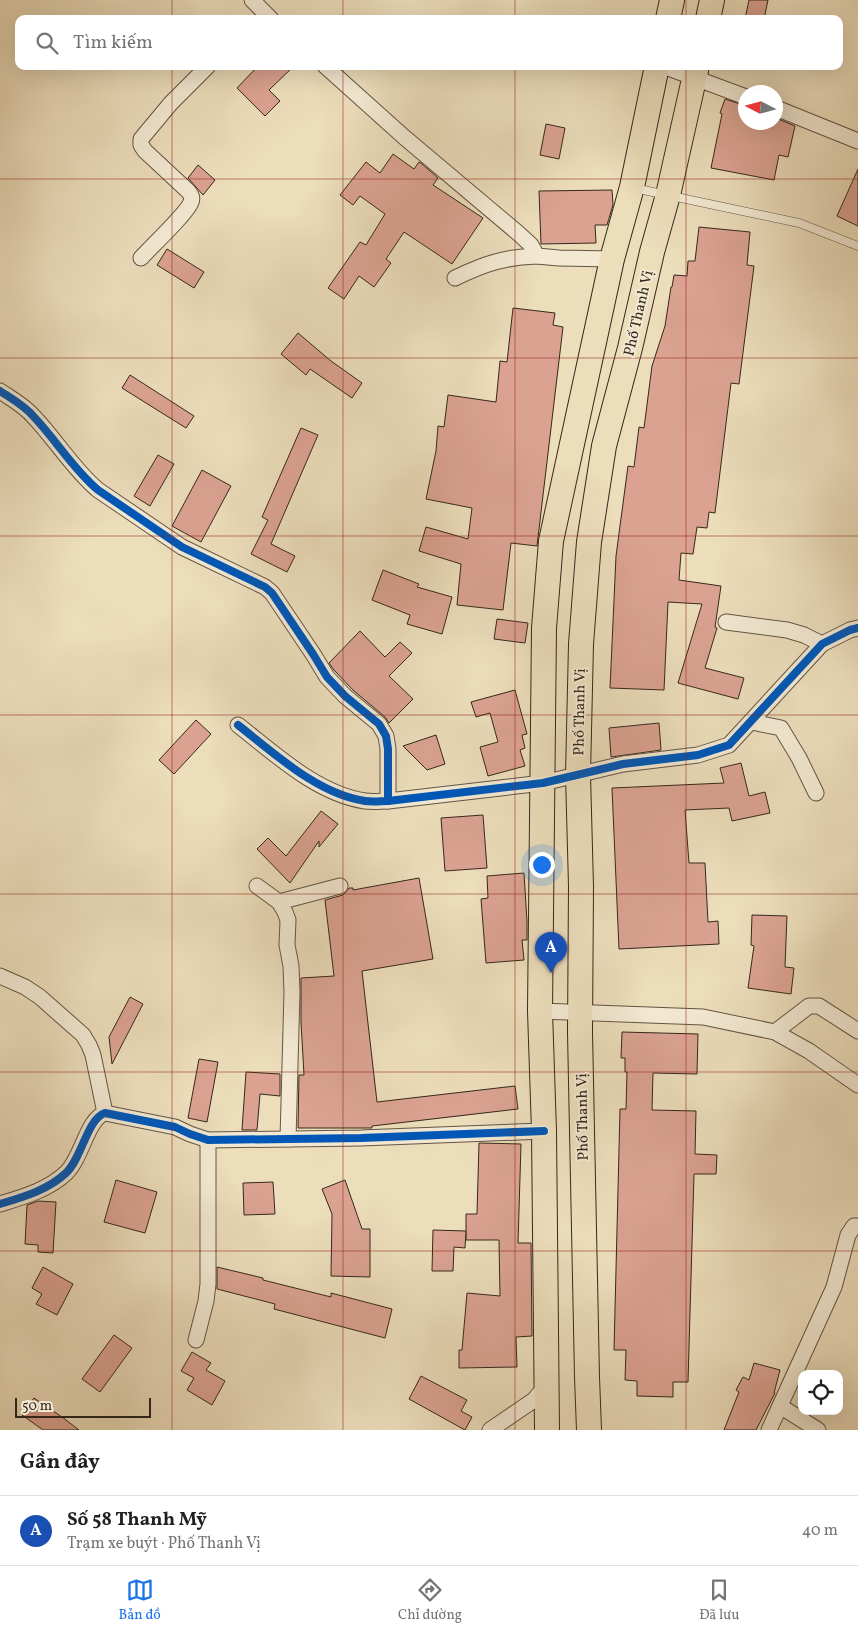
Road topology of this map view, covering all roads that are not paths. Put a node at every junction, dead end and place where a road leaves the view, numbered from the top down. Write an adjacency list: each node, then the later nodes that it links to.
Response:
1 (252, 0): 4 (street)
2 (672, 0): 5 (main road)
3 (712, 0): 6 (main road)
4 (265, 15)
5 (669, 15)
6 (709, 15)
7 (204, 70): 18 (street)
8 (329, 70): 17 (street)
9 (656, 70): 14 (main road)
10 (695, 72): 11 (street); 15 (main road, Phố Thanh Vị)
11 (738, 93)
12 (783, 111): 13 (street)
13 (858, 141)
14 (632, 188): 15 (lane); 19 (main road)
15 (668, 195): 16 (lane); 27 (main road, Phố Thanh Vị)
16 (858, 246)
17 (537, 256): 19 (street); 20 (street)
18 (141, 258)
19 (612, 259): 28 (main road)
20 (455, 278)
21 (0, 391): 30 (street)
22 (726, 622): 24 (street)
23 (858, 628): 24 (street)
24 (822, 644): 25 (street)
25 (752, 722): 27 (street); 29 (street)
26 (238, 724): 30 (street)
27 (578, 775): 28 (street); 36 (main road, Phố Thanh Vị)
28 (543, 783): 30 (street); 35 (main road)
29 (816, 793)
30 (388, 801)
31 (257, 886): 33 (street)
32 (340, 886): 33 (street)
33 (279, 902): 42 (street)
34 (0, 976): 40 (street)
35 (540, 1011): 36 (street); 41 (main road)
36 (580, 1012): 38 (street); 51 (main road, Phố Thanh Vị)
37 (858, 1030): 38 (street)
38 (775, 1032): 39 (street)
39 (858, 1085)
40 (105, 1113): 43 (street); 44 (street)
41 (544, 1131): 42 (street); 47 (main road)
42 (288, 1139): 43 (street)
43 (208, 1140): 46 (street)
44 (0, 1204)
45 (858, 1226): 48 (street)
46 (196, 1340)
47 (546, 1386): 49 (street); 50 (main road)
48 (780, 1406): 52 (street); 53 (street)
49 (490, 1430)
50 (547, 1430)
51 (589, 1430)
52 (769, 1430)
53 (818, 1430)

